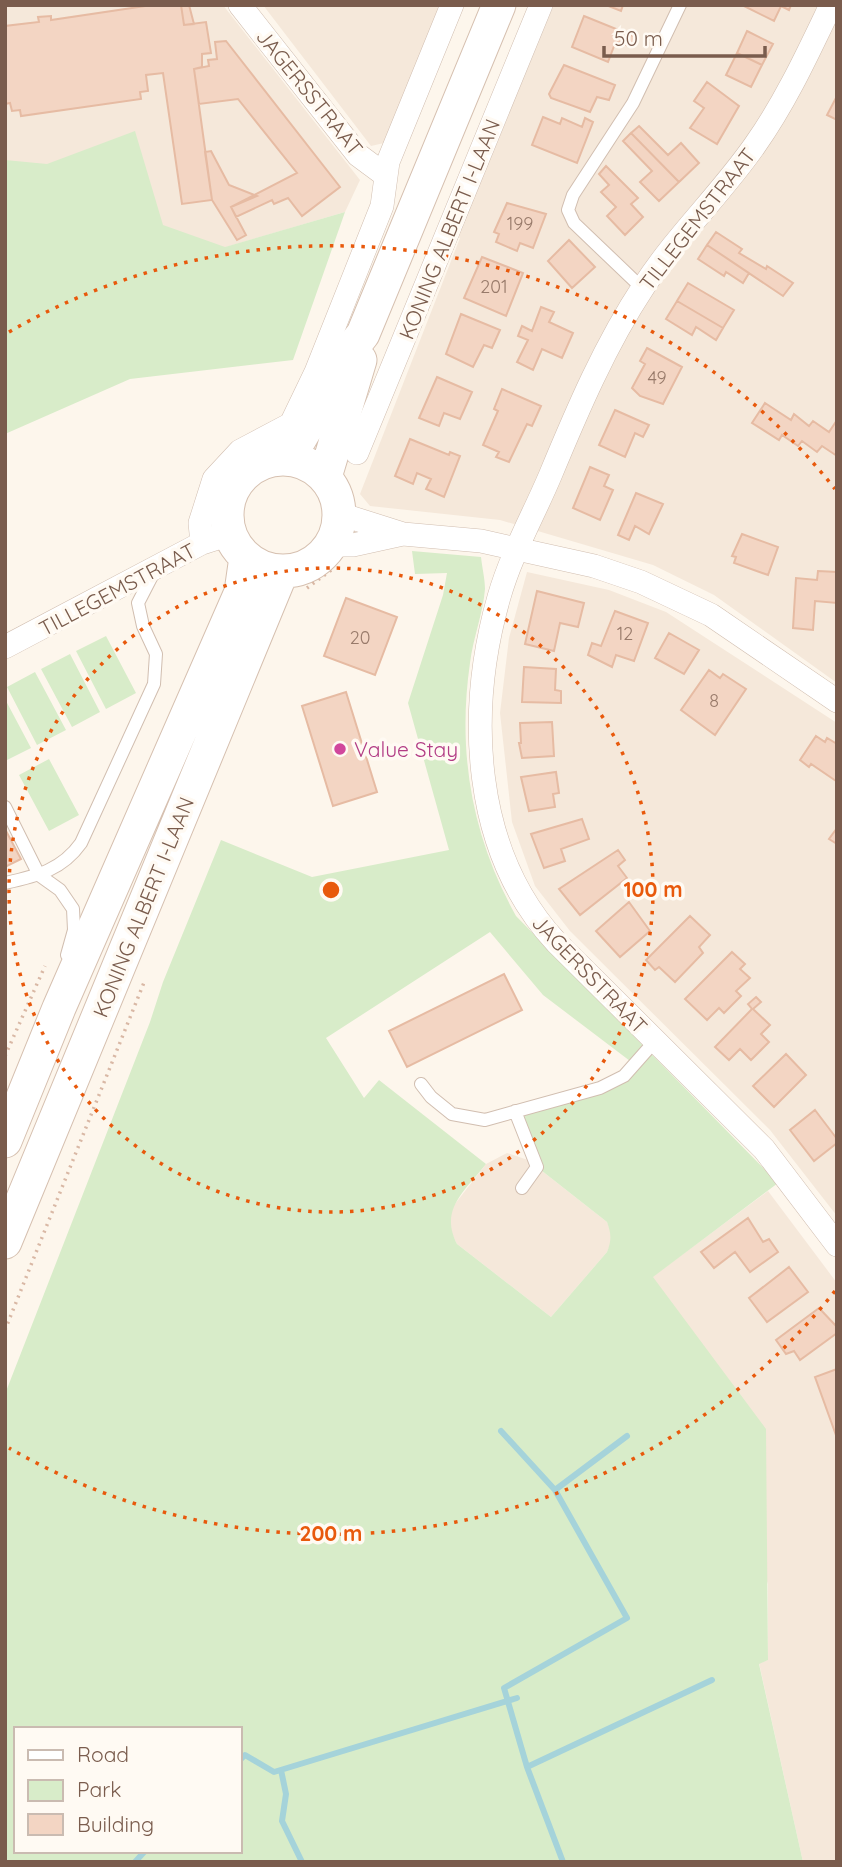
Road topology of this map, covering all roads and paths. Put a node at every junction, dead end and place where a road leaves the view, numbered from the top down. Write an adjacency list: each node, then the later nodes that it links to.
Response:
1 (240, 5): 7 (street, JAGERSSTRAAT)
2 (452, 5): 7 (street, KONING ALBERT I-LAAN)
3 (499, 5): 9 (main road, KONING ALBERT I-LAAN)
4 (541, 5): 9 (street, KONING ALBERT I-LAAN)
5 (680, 5): 8 (lane)
6 (831, 5): 8 (street, TILLEGEMSTRAAT)
7 (385, 175): 15 (street, KONING ALBERT I-LAAN)
8 (642, 288): 16 (street, TILLEGEMSTRAAT)
9 (366, 352): 10 (street, KONING ALBERT I-LAAN); 11 (main road, KONING ALBERT I-LAAN); 12 (main road, KONING ALBERT I-LAAN)
10 (357, 453)
11 (286, 459): 12 (main road); 15 (main road, KONING ALBERT I-LAAN)
12 (325, 477): 14 (main road)
13 (403, 534): 14 (street); 14 (street); 16 (street)
14 (341, 535): 18 (main road); 18 (path)
15 (226, 545): 17 (street, TILLEGEMSTRAAT); 18 (main road); 27 (main road, KONING ALBERT I-LAAN)
16 (516, 550): 22 (street); 28 (street, JAGERSSTRAAT)
17 (156, 568): 19 (street, TILLEGEMSTRAAT); 20 (lane)
18 (293, 582): 33 (main road, KONING ALBERT I-LAAN)
19 (113, 591): 20 (lane); 21 (street, TILLEGEMSTRAAT)
20 (138, 603): 24 (lane)
21 (5, 647)
22 (837, 701)
23 (5, 807): 24 (lane)
24 (39, 875): 25 (lane); 27 (lane)
25 (5, 883)
26 (146, 976): 35 (path)
27 (60, 1008): 31 (main road, KONING ALBERT I-LAAN)
28 (655, 1041): 30 (lane); 34 (street, JAGERSSTRAAT)
29 (421, 1084): 30 (lane)
30 (515, 1111): 32 (lane)
31 (5, 1141)
32 (522, 1188)
33 (5, 1242)
34 (837, 1245)
35 (5, 1330)

